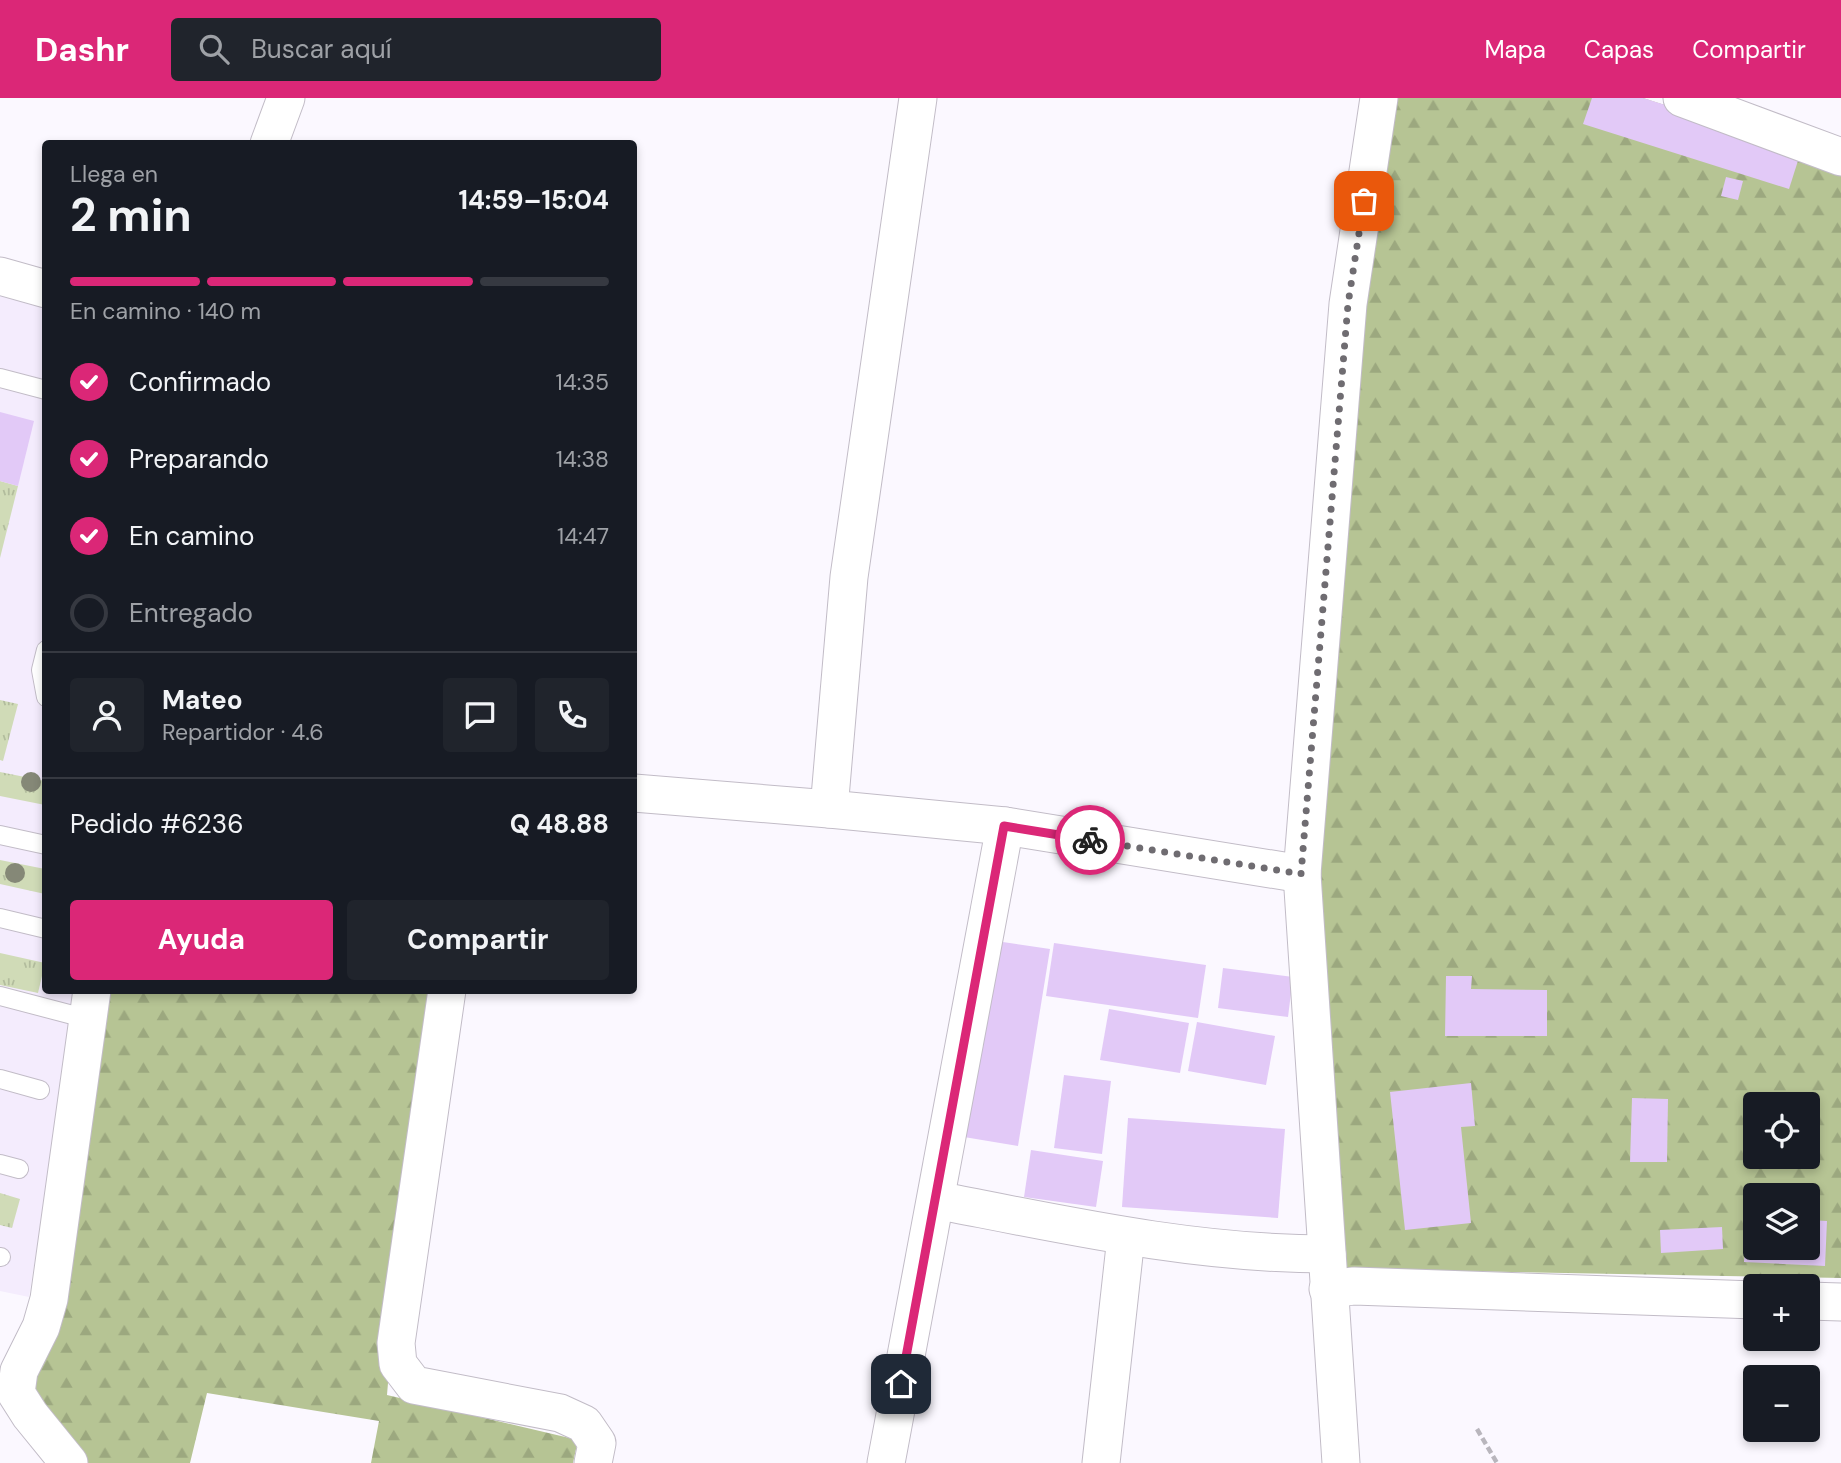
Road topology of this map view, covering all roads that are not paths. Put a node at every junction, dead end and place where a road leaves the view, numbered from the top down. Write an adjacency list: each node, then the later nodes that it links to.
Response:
1 (286, 98): 5 (street)
2 (918, 98): 12 (street)
3 (1379, 98): 16 (street)
4 (1682, 98): 6 (street)
5 (270, 140)
6 (1841, 157)
7 (0, 276): 8 (street)
8 (42, 288)
9 (0, 378): 10 (lane)
10 (42, 389)
11 (637, 793): 12 (street)
12 (829, 808): 13 (street)
13 (1004, 826): 16 (street); 26 (street)
14 (0, 835): 15 (lane)
15 (42, 844)
16 (1301, 874): 28 (street)
17 (0, 918): 18 (lane)
18 (42, 928)
19 (446, 994): 34 (street)
20 (0, 996): 21 (lane)
21 (90, 1005): 32 (street)
22 (0, 1079): 23 (lane)
23 (40, 1090)
24 (0, 1164): 25 (lane)
25 (19, 1169)
26 (936, 1200): 27 (street); 35 (street)
27 (1126, 1237): 28 (street); 36 (street)
28 (1327, 1272): 29 (street); 37 (street)
29 (1743, 1300)
30 (1820, 1301): 31 (street)
31 (1841, 1302)
32 (15, 1351): 33 (street)
33 (69, 1463)
34 (593, 1463)
35 (886, 1463)
36 (1101, 1463)
37 (1341, 1463)

